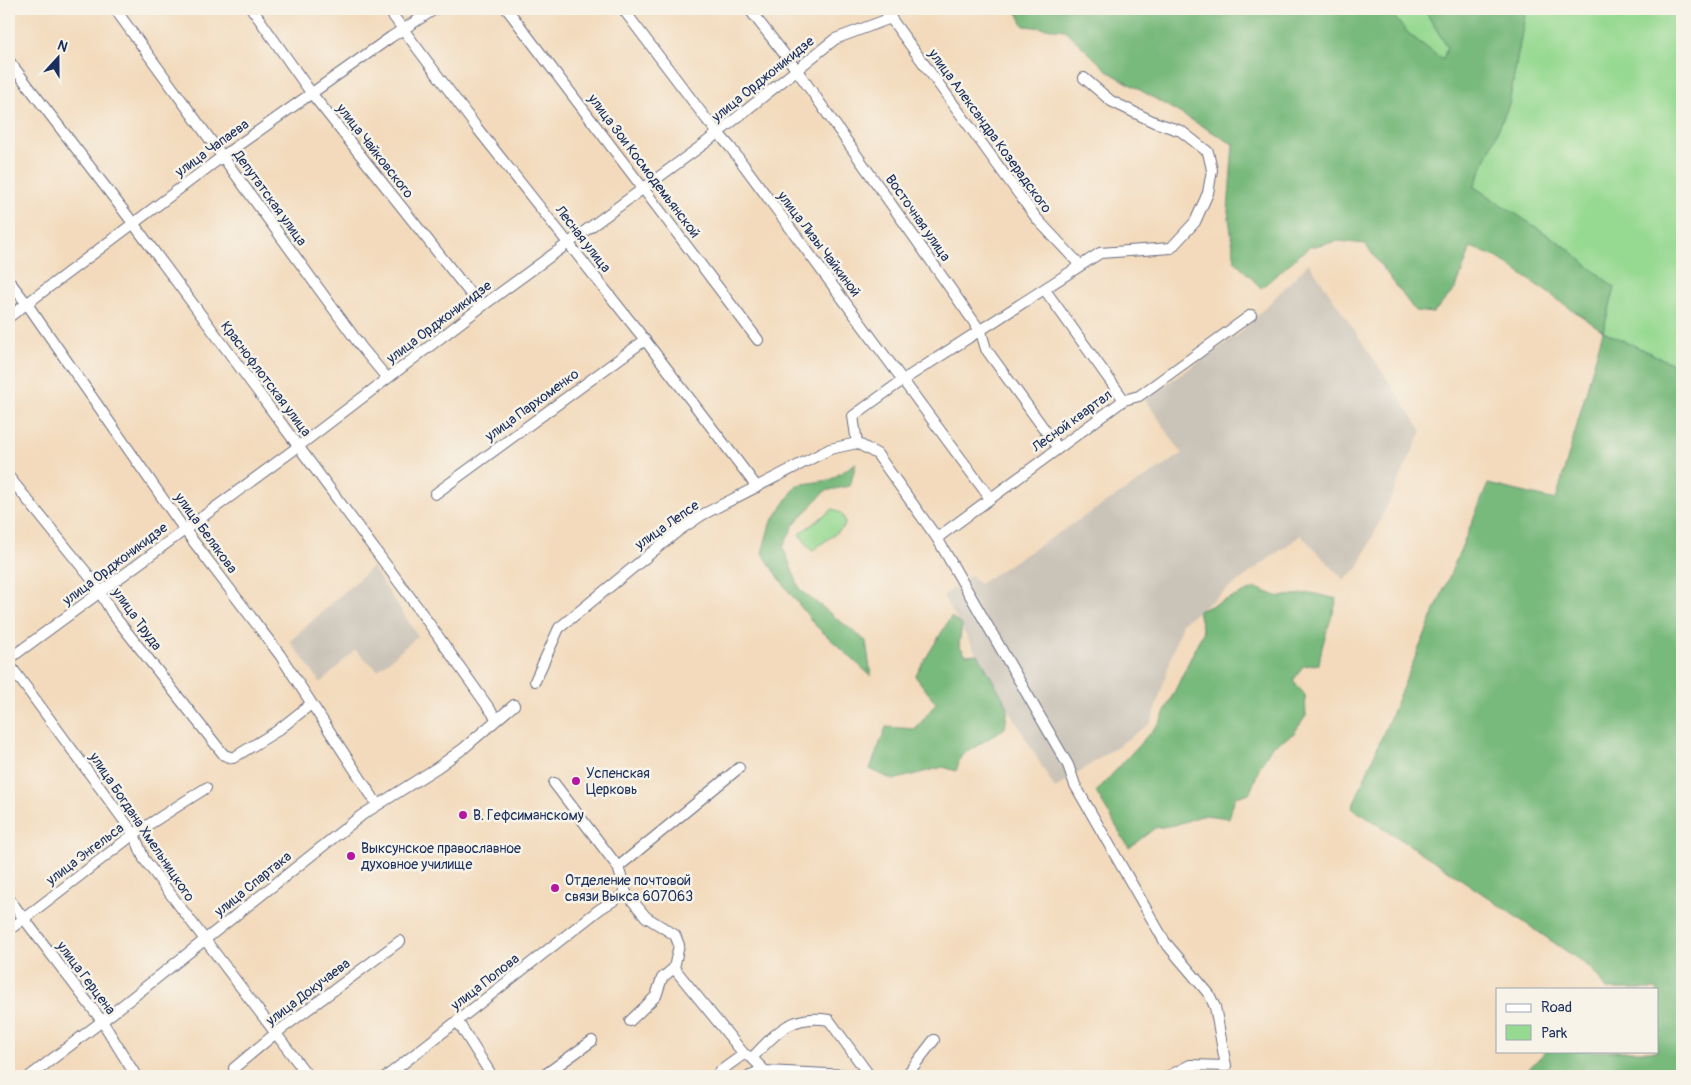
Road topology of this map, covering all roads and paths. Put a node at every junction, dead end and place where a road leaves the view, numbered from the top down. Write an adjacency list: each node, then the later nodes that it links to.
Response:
1 (115, 9): 16 (street, Депутатская улица)
2 (252, 9): 14 (street, улица Чайковского)
3 (388, 9): 10 (street, Лесная улица)
4 (435, 9): 10 (street, улица Чапаева)
5 (507, 9): 17 (street, улица Зои Космодемьянской)
6 (623, 9): 15 (street, улица Лизы Чайкиной)
7 (749, 9): 12 (street, Восточная улица)
8 (884, 9): 9 (street, улица Александра Козерадского)
9 (891, 18): 12 (street, улица Орджоникидзе); 20 (street, улица Александра Козерадского)
10 (404, 30): 14 (street, улица Чапаева); 19 (street, Лесная улица)
11 (9, 60): 18 (street, Краснофлотская улица)
12 (796, 69): 15 (street, улица Орджоникидзе); 27 (street, Восточная улица)
13 (1084, 78): 20 (street)
14 (312, 94): 16 (street, улица Чапаева); 24 (street, улица Чайковского)
15 (717, 133): 17 (street, улица Орджоникидзе); 31 (street, улица Лизы Чайкиной)
16 (223, 156): 18 (street, улица Чапаева); 30 (street, Депутатская улица)
17 (644, 189): 19 (street, улица Орджоникидзе); 29 (street, улица Зои Космодемьянской)
18 (133, 222): 23 (street, улица Чапаева); 34 (street, Краснофлотская улица)
19 (568, 243): 24 (street, улица Орджоникидзе); 28 (street, Лесная улица)
20 (1080, 265): 22 (street)
21 (9, 281): 23 (street, улица Белякова)
22 (1045, 290): 27 (street); 32 (street)
23 (27, 304): 26 (street, улица Чапаева); 40 (street, улица Белякова)
24 (481, 307): 30 (street, улица Орджоникидзе)
25 (1251, 315): 32 (street, Лесной квартал)
26 (9, 317)
27 (981, 332): 31 (street); 35 (street, Восточная улица)
28 (645, 340): 37 (street, Лесная улица); 38 (street, улица Пархоменко)
29 (758, 340)
30 (387, 378): 34 (street, улица Орджоникидзе)
31 (903, 380): 33 (street); 39 (street, улица Лизы Чайкиной)
32 (1124, 400): 35 (street, Лесной квартал)
33 (857, 443): 37 (street, улица Лепсе); 41 (street)
34 (299, 446): 40 (street, улица Орджоникидзе); 48 (street, Краснофлотская улица)
35 (1058, 448): 39 (street, Лесной квартал)
36 (9, 477): 42 (street, улица Труда)
37 (757, 487): 45 (street, улица Лепсе)
38 (435, 494)
39 (990, 498): 41 (street, Лесной квартал)
40 (184, 529): 42 (street, улица Орджоникидзе); 46 (street, улица Белякова)
41 (937, 538): 81 (street)
42 (101, 592): 43 (street, улица Орджоникидзе); 46 (street, улица Труда)
43 (9, 659)
44 (9, 664): 53 (street, улица Богдана Хмельницкого)
45 (534, 681)
46 (312, 704): 52 (street, улица Белякова)
47 (514, 705): 48 (street)
48 (496, 718): 52 (street, улица Спартака)
49 (739, 768): 54 (street)
50 (554, 782): 54 (street)
51 (206, 788): 53 (street, улица Энгельса)
52 (377, 804): 59 (street, улица Спартака)
53 (134, 834): 57 (street, улица Энгельса); 59 (street, улица Богдана Хмельницкого)
54 (618, 867): 55 (street)
55 (626, 893): 61 (street); 64 (street, улица Попова)
56 (9, 898): 57 (street, улица Герцена)
57 (24, 919): 58 (street, улица Энгельса); 63 (street, улица Герцена)
58 (9, 930)
59 (205, 941): 63 (street, улица Спартака); 65 (street, улица Богдана Хмельницкого)
60 (400, 941): 65 (street, улица Докучаева)
61 (674, 968): 62 (street); 68 (street)
62 (630, 1021)
63 (102, 1022): 71 (street, улица Спартака); 72 (street, улица Герцена)
64 (458, 1022): 74 (street, улица Попова); 75 (street)
65 (276, 1033): 69 (street, улица Докучаева); 73 (street, улица Богдана Хмельницкого)
66 (934, 1040): 80 (street)
67 (592, 1041): 76 (street)
68 (748, 1056): 70 (street); 77 (street); 79 (street)
69 (234, 1068)
70 (762, 1069): 78 (street); 79 (street)
71 (30, 1076)
72 (136, 1076)
73 (308, 1076)
74 (387, 1076)
75 (492, 1076)
76 (543, 1076)
77 (723, 1076)
78 (750, 1076)
79 (869, 1076)
80 (906, 1076)
81 (1168, 1076)

